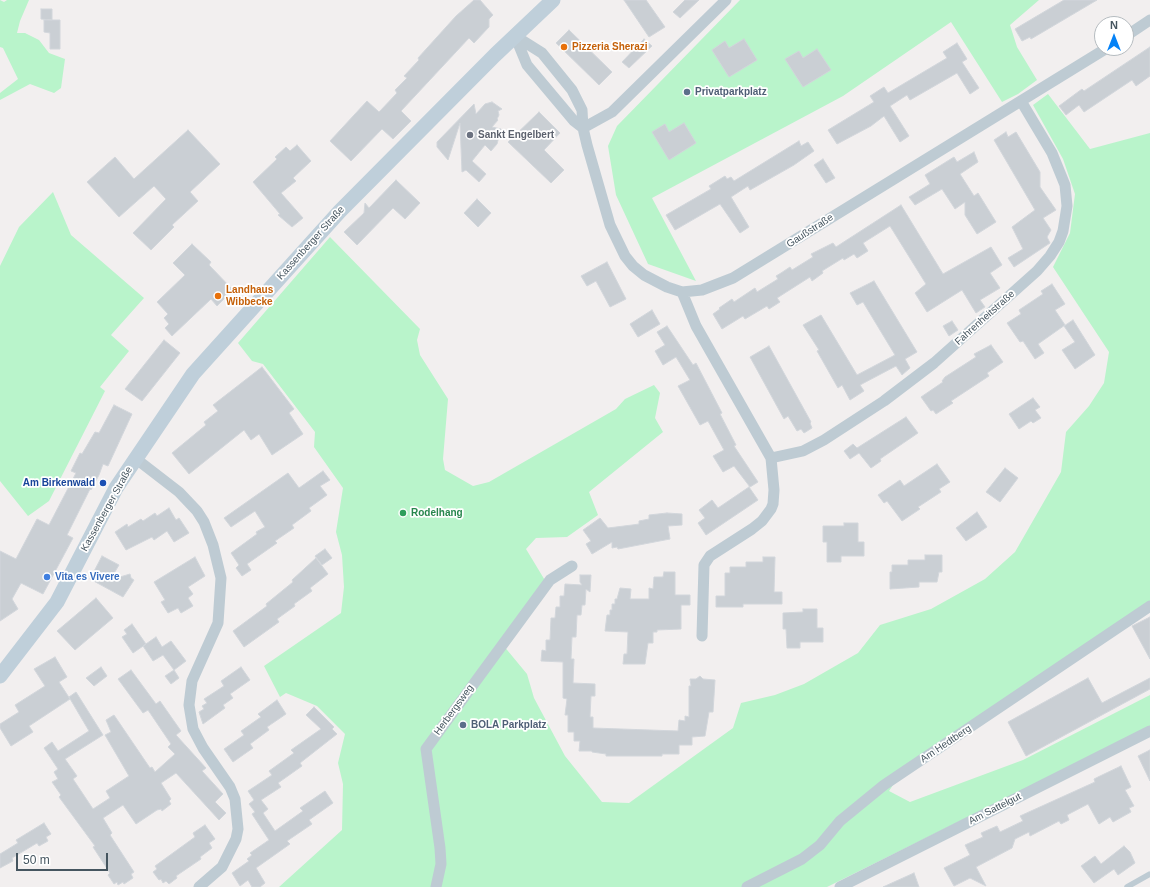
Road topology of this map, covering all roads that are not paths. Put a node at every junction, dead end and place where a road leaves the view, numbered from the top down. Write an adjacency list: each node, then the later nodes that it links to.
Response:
1 (553, 0): 5 (street, Kassenberger Straße)
2 (726, 0): 8 (street)
3 (1150, 20): 4 (street)
4 (1134, 31)
5 (515, 36): 8 (street); 8 (street, Gaußstraße); 10 (street, Kassenberger Straße)
6 (1094, 56): 7 (street, Gaußstraße)
7 (1021, 101): 9 (street, Gaußstraße); 11 (street, Fahrenheitstraße)
8 (583, 128): 9 (street, Gaußstraße)
9 (682, 292): 11 (street)
10 (135, 458): 15 (street, Kassenberger Straße); 18 (street)
11 (770, 458): 14 (street)
12 (572, 566): 19 (street, Herbergsweg)
13 (1150, 606): 20 (street, Am Hedtberg)
14 (702, 636)
15 (0, 676)
16 (1150, 731): 21 (street, Am Sattelgut)
17 (1150, 874): 22 (lane)
18 (199, 887)
19 (436, 887)
20 (747, 887)
21 (840, 887)
22 (1127, 887)

